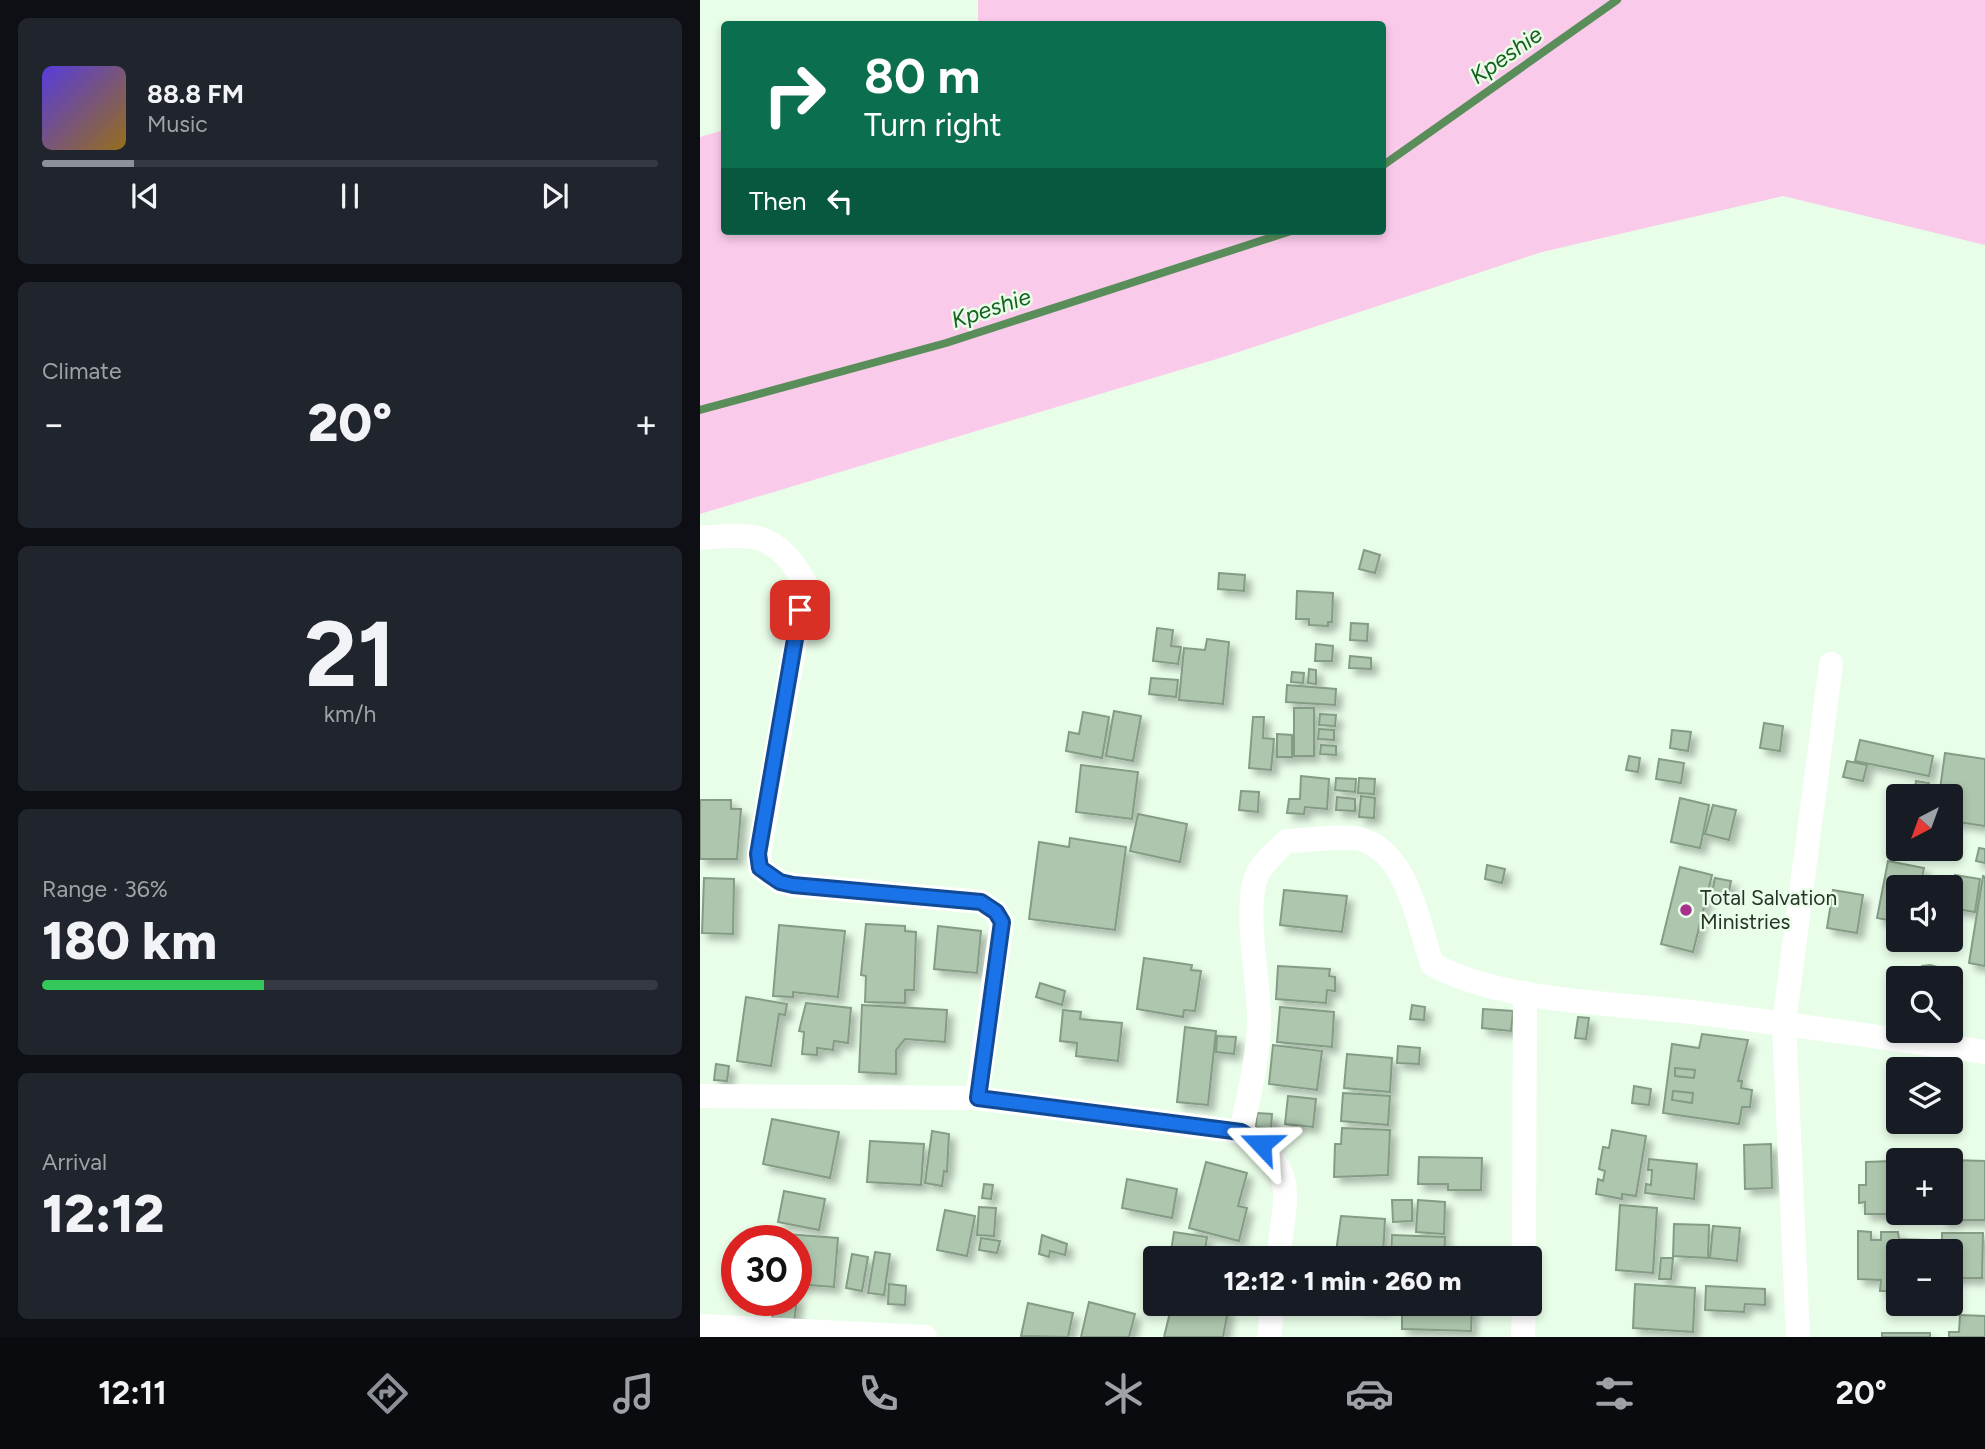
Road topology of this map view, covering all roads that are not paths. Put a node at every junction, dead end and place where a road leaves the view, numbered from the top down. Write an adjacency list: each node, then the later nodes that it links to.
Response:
1 (700, 538): 7 (street)
2 (1831, 664): 4 (street)
3 (1525, 993): 4 (street); 8 (street); 10 (street)
4 (1784, 1023): 5 (street); 17 (street)
5 (1985, 1052)
6 (700, 1096): 7 (street)
7 (978, 1098): 8 (street)
8 (1241, 1132): 9 (street)
9 (1280, 1246)
10 (1524, 1246)
11 (1272, 1316): 15 (street)
12 (1524, 1316): 16 (street)
13 (700, 1326): 14 (street)
14 (925, 1337)
15 (1269, 1337)
16 (1523, 1337)
17 (1798, 1337)

